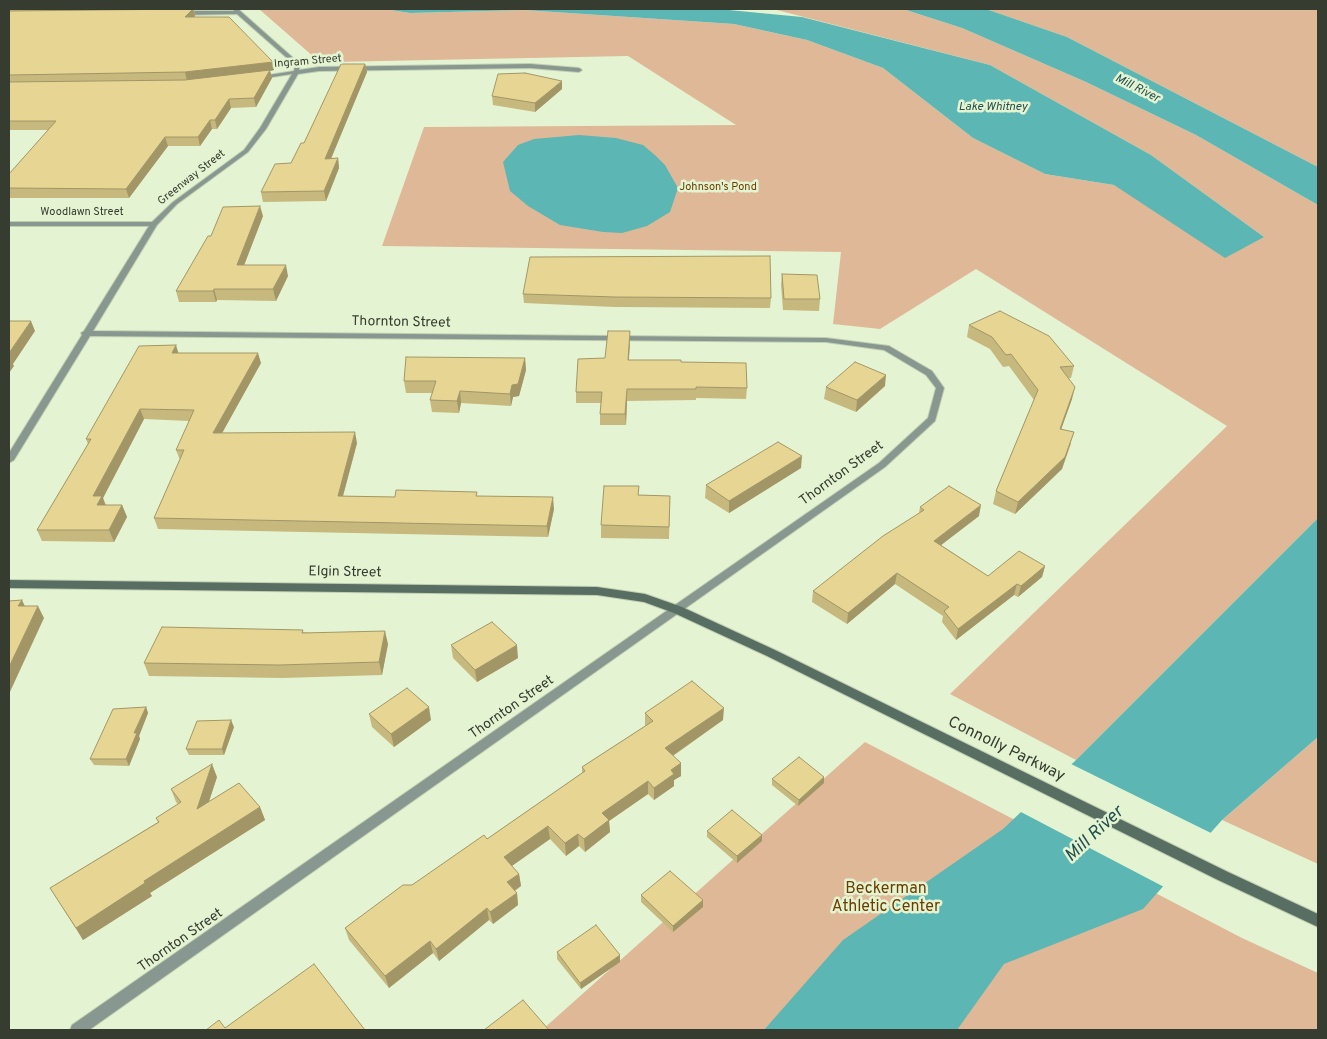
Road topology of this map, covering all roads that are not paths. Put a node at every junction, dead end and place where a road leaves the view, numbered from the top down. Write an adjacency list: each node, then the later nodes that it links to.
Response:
1 (236, 10): 2 (street); 4 (street)
2 (178, 13)
3 (579, 70): 4 (street, Ingram Street)
4 (296, 72): 5 (street, Ingram Street); 7 (street, Greenway Street)
5 (249, 78)
6 (9, 224): 7 (street, Woodlawn Street)
7 (154, 224): 8 (street, Greenway Street)
8 (85, 333): 9 (street, Greenway Street); 11 (street, Thornton Street)
9 (9, 460)
10 (9, 584): 11 (main road, Elgin Street)
11 (678, 610): 12 (main road, Connolly Parkway); 13 (street, Thornton Street)
12 (1318, 921)
13 (78, 1030)

